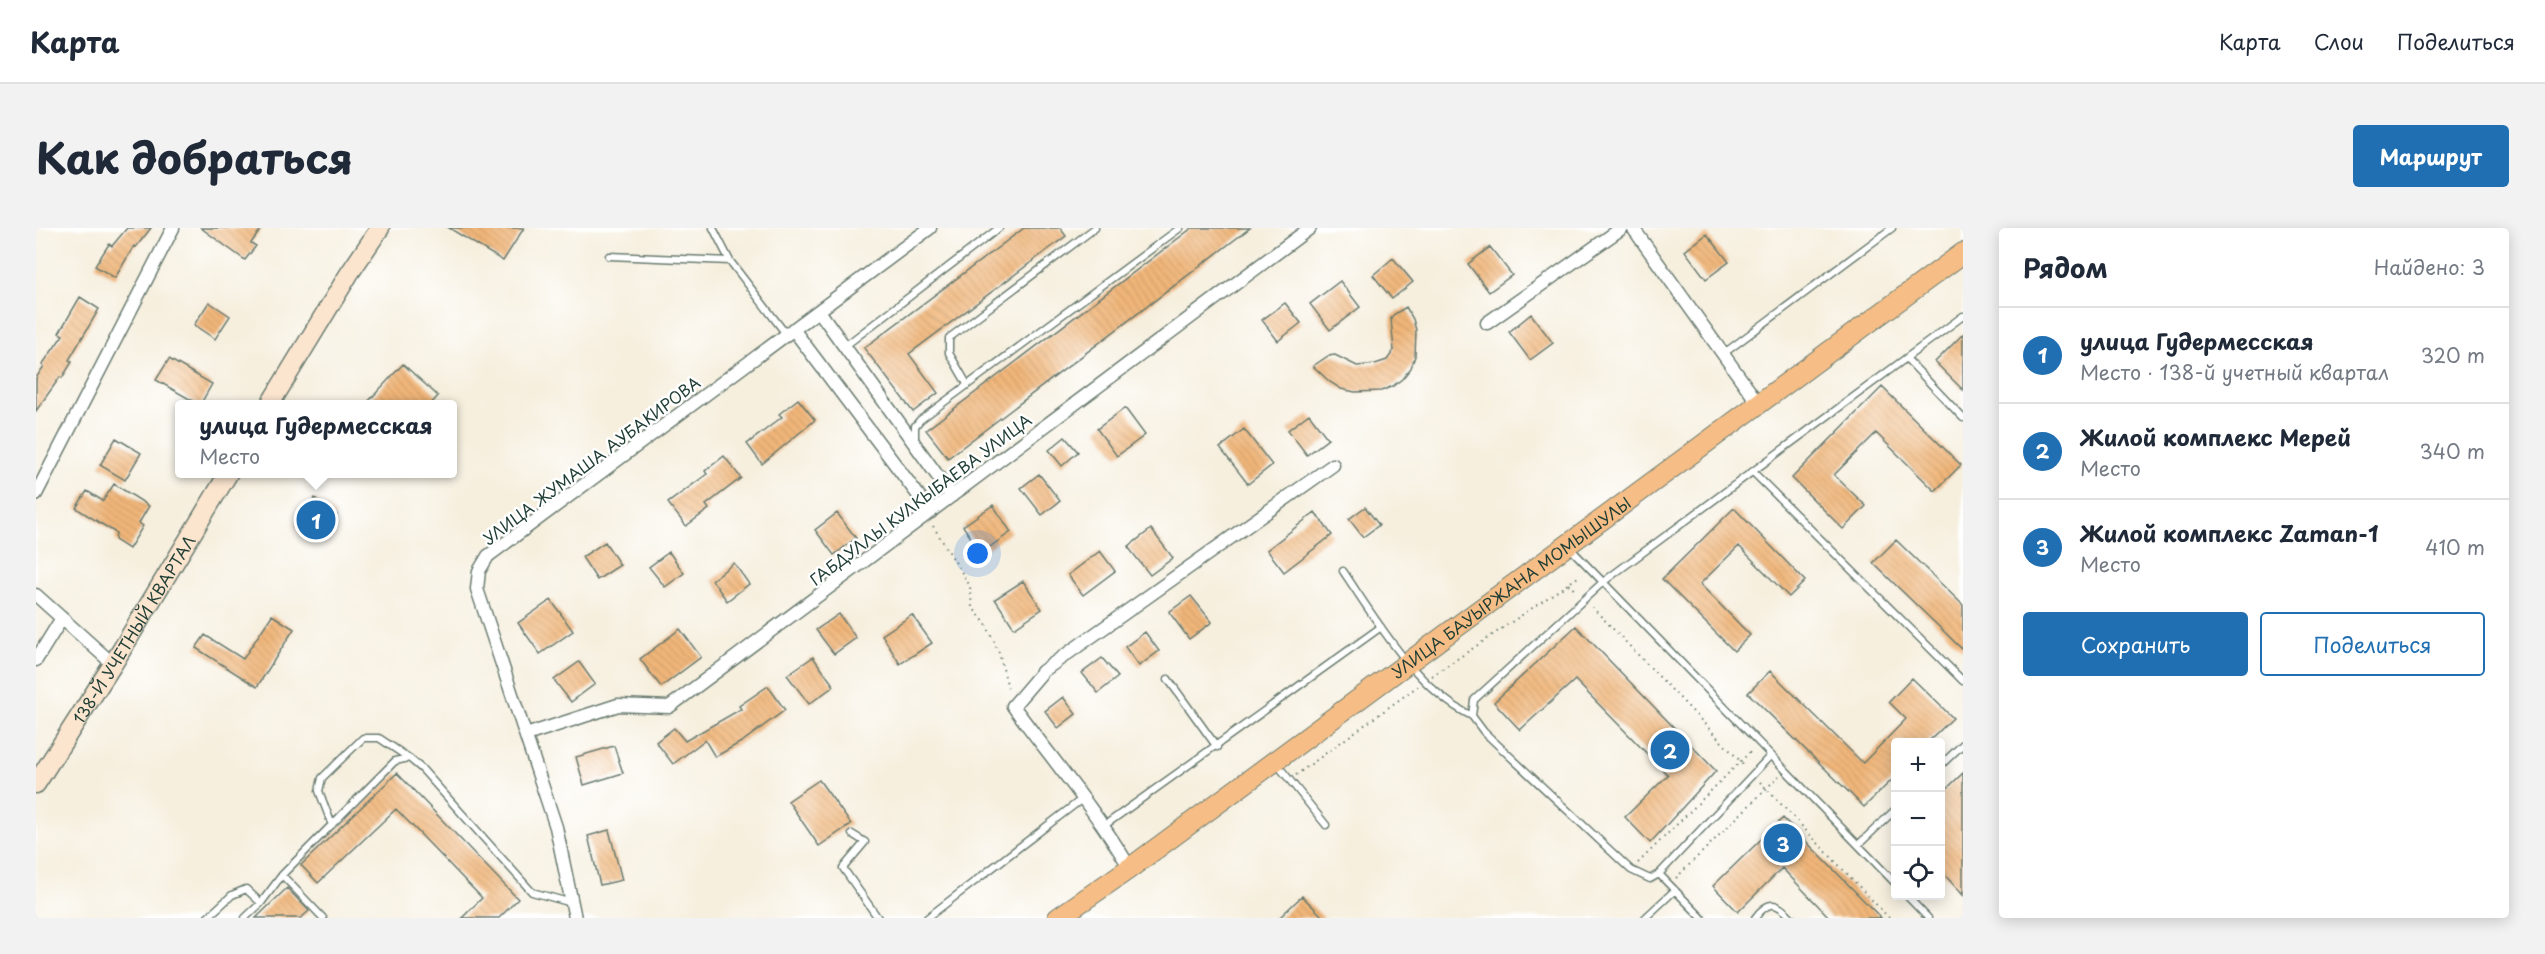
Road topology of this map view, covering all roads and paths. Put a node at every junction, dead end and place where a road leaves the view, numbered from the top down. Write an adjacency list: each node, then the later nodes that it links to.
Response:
1 (173, 228): 30 (street)
2 (380, 228): 23 (main road)
3 (713, 228): 14 (lane)
4 (930, 228): 15 (street, УЛИЦА ЖУМАША АУБАКИРОВА)
5 (999, 228): 19 (lane)
6 (1095, 228): 22 (lane)
7 (1180, 228): 22 (lane)
8 (1310, 228): 31 (street, ГАБДУЛЛЫ КУЛКЫБАЕВА УЛИЦА)
9 (1622, 228): 17 (street)
10 (1633, 228): 20 (street)
11 (1892, 228): 20 (lane)
12 (1963, 253): 24 (main road, УЛИЦА БАУЫРЖАНА МОМЫШУЛЫ)
13 (609, 256): 14 (lane)
14 (730, 261): 18 (lane)
15 (819, 311): 18 (street, УЛИЦА ЖУМАША АУБАКИРОВА); 19 (street)
16 (1963, 316): 21 (lane)
17 (1487, 322)
18 (790, 332): 32 (street); 50 (street, УЛИЦА ЖУМАША АУБАКИРОВА)
19 (844, 346): 26 (street)
20 (1723, 354): 24 (street)
21 (1906, 358): 25 (lane); 28 (lane)
22 (967, 384): 26 (lane)
23 (273, 400)
24 (1758, 403): 33 (main road, УЛИЦА БАУЫРЖАНА МОМЫШУЛЫ)
25 (1963, 418)
26 (915, 444): 31 (street)
27 (1333, 465): 48 (street)
28 (1753, 472): 36 (lane); 47 (lane)
29 (226, 478): 44 (main road, 138-Й УЧЕТНЫЙ КВАРТАЛ)
30 (36, 494)
31 (952, 496): 32 (street, ГАБДУЛЛЫ КУЛКЫБАЕВА УЛИЦА)
32 (928, 513): 48 (path); 50 (street, ГАБДУЛЛЫ КУЛКЫБАЕВА УЛИЦА)
33 (1566, 544): 34 (lane); 43 (main road, УЛИЦА БАУЫРЖАНА МОМЫШУЛЫ)
34 (1590, 569): 36 (lane); 37 (path)
35 (1343, 571): 41 (lane)
36 (1603, 582): 39 (lane); 51 (lane)
37 (1568, 584): 39 (path); 46 (path)
38 (36, 595): 40 (street)
39 (1585, 600): 49 (lane); 58 (path)
40 (62, 618): 42 (street); 44 (street)
41 (1381, 627): 43 (lane); 53 (lane)
42 (36, 660)
43 (1407, 662): 46 (lane); 56 (main road, УЛИЦА БАУЫРЖАНА МОМЫШУЛЫ)
44 (113, 664): 62 (main road, 138-Й УЧЕТНЫЙ КВАРТАЛ)
45 (1168, 679): 53 (lane)
46 (1426, 680): 49 (lane); 61 (path)
47 (1963, 681)
48 (1013, 706): 64 (street)
49 (1472, 716): 72 (lane)
50 (526, 735): 79 (street, УЛИЦА ЖУМАША АУБАКИРОВА)
51 (1759, 743): 54 (lane); 58 (path)
52 (1963, 744): 57 (lane)
53 (1217, 747): 67 (lane)
54 (1770, 755): 59 (lane); 60 (lane)
55 (409, 758): 66 (lane); 66 (lane); 79 (lane)
56 (1274, 760): 61 (lane); 71 (main road, УЛИЦА БАУЫРЖАНА МОМЫШУЛЫ)
57 (1945, 761)
58 (1740, 762): 60 (path); 72 (path)
59 (1784, 769): 63 (path); 70 (lane)
60 (1753, 774): 63 (path); 73 (lane)
61 (1289, 780): 68 (lane)
62 (36, 784)
63 (1767, 790): 76 (path); 91 (path)
64 (1082, 799): 67 (street); 85 (lane)
65 (1891, 814): 70 (lane)
66 (332, 825): 74 (lane)
67 (1105, 825): 71 (street)
68 (1326, 825)
69 (852, 834): 84 (lane)
70 (1858, 845): 75 (lane)
71 (1130, 868): 86 (main road, УЛИЦА БАУЫРЖАНА МОМЫШУЛЫ)
72 (1631, 870): 73 (lane)
73 (1659, 874): 76 (lane)
74 (282, 875): 78 (lane); 83 (lane)
75 (1891, 879)
76 (1672, 887): 87 (lane); 88 (lane)
77 (1910, 900): 92 (lane)
78 (261, 903): 81 (lane); 82 (lane)
79 (573, 903): 80 (street, УЛИЦА ЖУМАША АУБАКИРОВА)
80 (573, 917)
81 (207, 918)
82 (245, 918)
83 (323, 918)
84 (878, 918)
85 (927, 918)
86 (1058, 918)
87 (1645, 918)
88 (1702, 918)
89 (1755, 918): 90 (lane)
90 (1792, 918)
91 (1889, 918)
92 (1928, 918)

